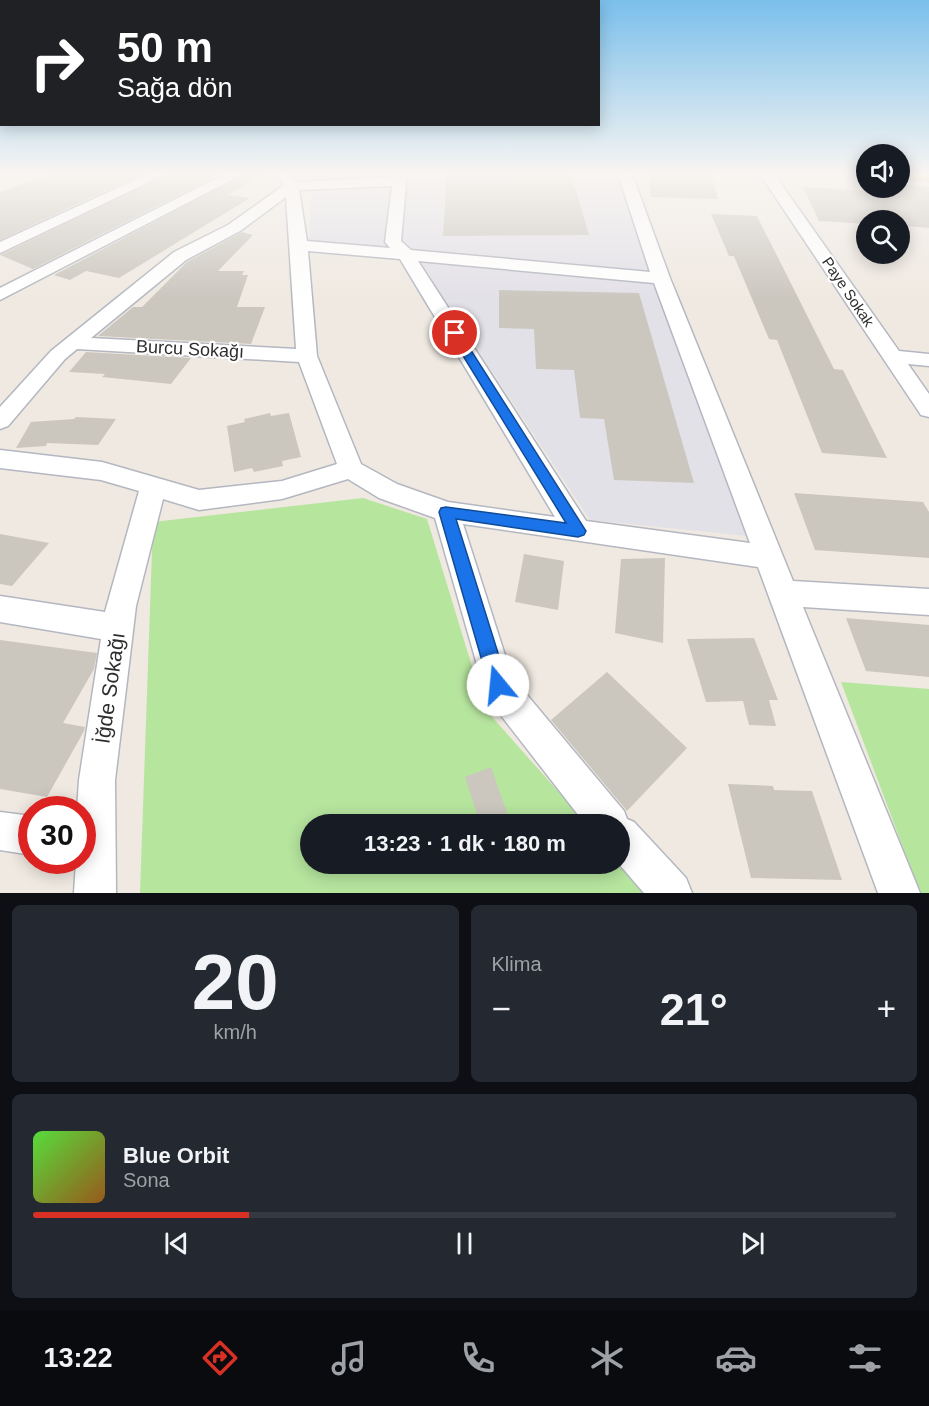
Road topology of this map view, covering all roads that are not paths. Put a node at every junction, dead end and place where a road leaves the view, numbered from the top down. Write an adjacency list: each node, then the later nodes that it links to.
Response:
1 (69, 216): 9 (street)
2 (155, 216): 12 (street)
3 (248, 216): 13 (street)
4 (294, 216): 8 (street)
5 (396, 216): 10 (street)
6 (639, 216): 11 (street)
7 (795, 216): 15 (street, Paye Sokak)
8 (299, 245): 10 (street); 14 (street)
9 (0, 248)
10 (405, 254): 11 (street); 23 (street)
11 (661, 278): 24 (street)
12 (0, 295)
13 (74, 343): 14 (street, Burcu Sokağı); 18 (street)
14 (307, 356): 20 (street)
15 (892, 357): 16 (street); 17 (street, Paye Sokak)
16 (929, 360)
17 (929, 410)
18 (0, 421)
19 (4, 465): 21 (street)
20 (351, 469): 21 (street); 22 (street)
21 (153, 486): 28 (street, İğde Sokağı)
22 (446, 512): 23 (street); 30 (street)
23 (578, 531): 24 (street)
24 (769, 557): 25 (street)
25 (783, 593): 26 (street); 37 (street)
26 (929, 602)
27 (0, 609): 28 (street)
28 (118, 628): 29 (street, İğde Sokağı)
29 (96, 796)
30 (601, 814)
31 (0, 831): 32 (street)
32 (18, 834)
33 (630, 847): 36 (street)
34 (93, 874): 35 (street, İğde Sokağı)
35 (95, 893)
36 (671, 893)
37 (899, 893)

